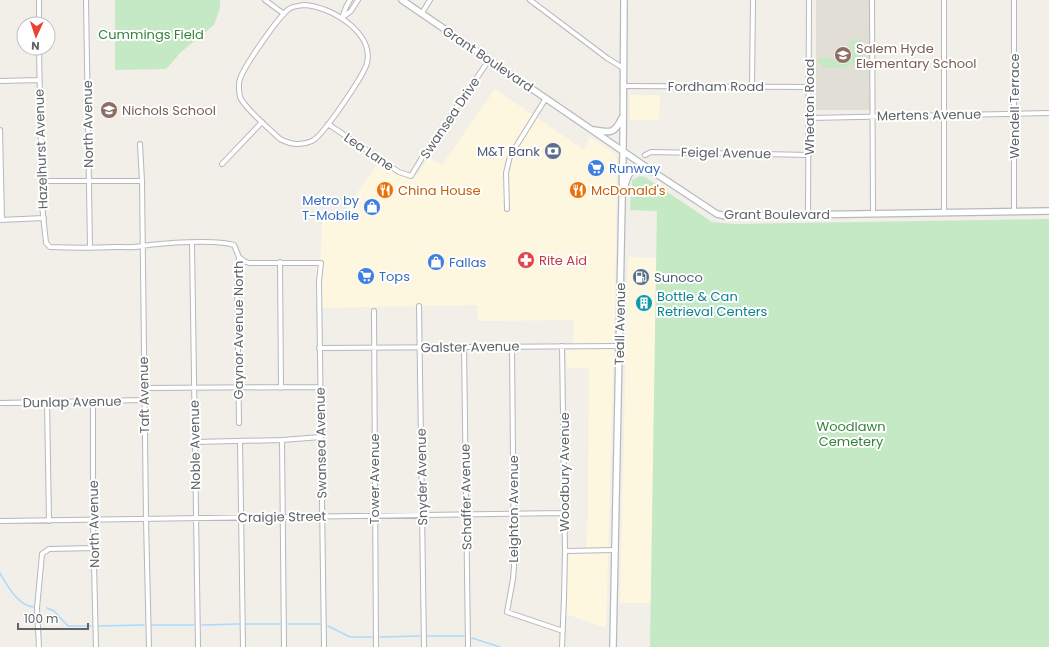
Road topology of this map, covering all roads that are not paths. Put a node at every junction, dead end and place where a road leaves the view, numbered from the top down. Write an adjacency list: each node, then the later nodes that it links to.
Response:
1 (39, 0): 17 (street)
2 (86, 0): 46 (street, North Avenue)
3 (265, 0): 16 (street)
4 (350, 0): 18 (street)
5 (358, 0): 18 (street)
6 (402, 0): 15 (street, Grant Boulevard)
7 (430, 0): 15 (street)
8 (530, 0): 21 (street)
9 (624, 0): 21 (street, Teall Avenue)
10 (753, 0): 25 (street)
11 (810, 0): 26 (street, Wheaton Road)
12 (872, 0): 31 (street)
13 (944, 0): 32 (street)
14 (1014, 0): 29 (street, Wendell Terrace)
15 (422, 13): 20 (street, Grant Boulevard)
16 (284, 14): 18 (street); 34 (street)
17 (39, 16)
18 (342, 18): 35 (street)
19 (39, 56): 22 (street, Hazelhurst Avenue)
20 (489, 60): 27 (street, Grant Boulevard); 44 (street, Swansea Drive)
21 (624, 68): 24 (street, Teall Avenue)
22 (39, 80): 23 (street); 45 (street, Hazelhurst Avenue)
23 (0, 81)
24 (623, 86): 25 (street, Fordham Road); 30 (street, Teall Avenue)
25 (752, 86): 26 (street, Fordham Road)
26 (809, 87): 33 (street, Wheaton Road)
27 (546, 98): 37 (street, Grant Boulevard); 49 (street)
28 (1049, 112): 29 (street, Mertens Avenue)
29 (1014, 113): 32 (street, Mertens Avenue); 50 (street, Wendell Terrace)
30 (623, 116): 37 (street); 39 (street, Teall Avenue)
31 (872, 116): 32 (street, Mertens Avenue); 33 (street, Mertens Avenue); 53 (street)
32 (944, 116): 52 (street)
33 (809, 118): 40 (street, Wheaton Road)
34 (262, 122): 35 (street); 42 (street)
35 (328, 124): 44 (street, Lea Lane)
36 (0, 130): 56 (street)
37 (591, 130): 39 (street, Grant Boulevard)
38 (140, 144): 47 (street, Taft Avenue)
39 (623, 152): 43 (street, Grant Boulevard); 48 (street, Teall Avenue)
40 (809, 155): 41 (street, Feigel Avenue); 54 (street, Wheaton Road)
41 (645, 156)
42 (222, 164)
43 (649, 169): 48 (street); 54 (street, Grant Boulevard)
44 (411, 176)
45 (42, 181): 46 (street); 55 (street, Hazelhurst Avenue)
46 (89, 181): 47 (street); 59 (street, North Avenue)
47 (142, 181): 58 (street, Taft Avenue)
48 (622, 192): 67 (street, Teall Avenue)
49 (507, 209)
50 (1014, 212): 51 (street, Grant Boulevard); 52 (street, Grant Boulevard)
51 (1049, 212)
52 (944, 213): 53 (street, Grant Boulevard)
53 (872, 214): 54 (street, Grant Boulevard)
54 (808, 215)
55 (44, 218): 56 (street); 59 (street, Hazelhurst Avenue)
56 (1, 220)
57 (192, 243): 58 (street); 60 (street, Gaynor Avenue North); 73 (street, Noble Avenue)
58 (142, 247): 59 (street); 72 (street, Taft Avenue)
59 (90, 248)
60 (239, 257): 61 (street); 74 (street, Gaynor Avenue North)
61 (280, 262): 68 (street, Swansea Avenue); 75 (street)
62 (419, 306): 69 (street, Snyder Avenue)
63 (374, 311): 70 (street, Tower Avenue)
64 (464, 346): 65 (street, Galster Avenue); 69 (street, Galster Avenue); 87 (street, Schaffer Avenue)
65 (512, 346): 66 (street, Galster Avenue); 85 (street, Leighton Avenue)
66 (562, 346): 67 (street, Galster Avenue); 86 (street, Woodbury Avenue)
67 (620, 346): 99 (street, Teall Avenue)
68 (319, 348): 70 (street, Galster Avenue); 71 (street, Swansea Avenue)
69 (420, 348): 70 (street, Galster Avenue); 90 (street, Snyder Avenue)
70 (374, 349): 89 (street, Tower Avenue)
71 (320, 387): 75 (street); 81 (street, Swansea Avenue)
72 (144, 388): 73 (street); 76 (street, Taft Avenue)
73 (194, 388): 74 (street); 84 (street, Noble Avenue)
74 (238, 388): 75 (street); 80 (street, Gaynor Avenue North)
75 (281, 388)
76 (144, 400): 77 (street, Dunlap Avenue); 94 (street, Taft Avenue)
77 (93, 401): 78 (street, Dunlap Avenue); 97 (street, North Avenue)
78 (47, 402): 79 (street, Dunlap Avenue); 96 (street)
79 (0, 403)
80 (239, 423)
81 (321, 437): 82 (street); 88 (street, Swansea Avenue)
82 (282, 440): 83 (street); 91 (street)
83 (240, 441): 84 (street); 92 (street)
84 (195, 442): 93 (street, Noble Avenue)
85 (513, 513): 86 (street, Craigie Street); 87 (street, Craigie Street); 101 (street, Leighton Avenue)
86 (563, 513): 100 (street, Woodbury Avenue)
87 (466, 514): 90 (street, Craigie Street); 111 (street, Schaffer Avenue)
88 (323, 516): 89 (street, Craigie Street); 91 (street, Craigie Street); 108 (street, Swansea Avenue)
89 (375, 516): 90 (street, Craigie Street); 109 (street, Tower Avenue)
90 (422, 516): 110 (street, Snyder Avenue)
91 (283, 517): 92 (street, Craigie Street); 107 (street)
92 (241, 518): 93 (street, Craigie Street); 106 (street)
93 (196, 519): 94 (street, Craigie Street); 105 (street, Noble Avenue)
94 (146, 520): 97 (street, Craigie Street); 104 (street, Taft Avenue)
95 (0, 521): 96 (street, Craigie Street)
96 (49, 521): 97 (street, Craigie Street)
97 (93, 521): 98 (street, North Avenue)
98 (94, 548): 102 (street); 103 (street, North Avenue)
99 (616, 550): 100 (street); 113 (street, Teall Avenue)
100 (565, 551): 101 (street, Woodbury Avenue)
101 (563, 631): 112 (street, Woodbury Avenue)
102 (39, 647)
103 (96, 647)
104 (149, 647)
105 (198, 647)
106 (243, 647)
107 (284, 647)
108 (324, 647)
109 (376, 647)
110 (424, 647)
111 (468, 647)
112 (562, 647)
113 (613, 647)

